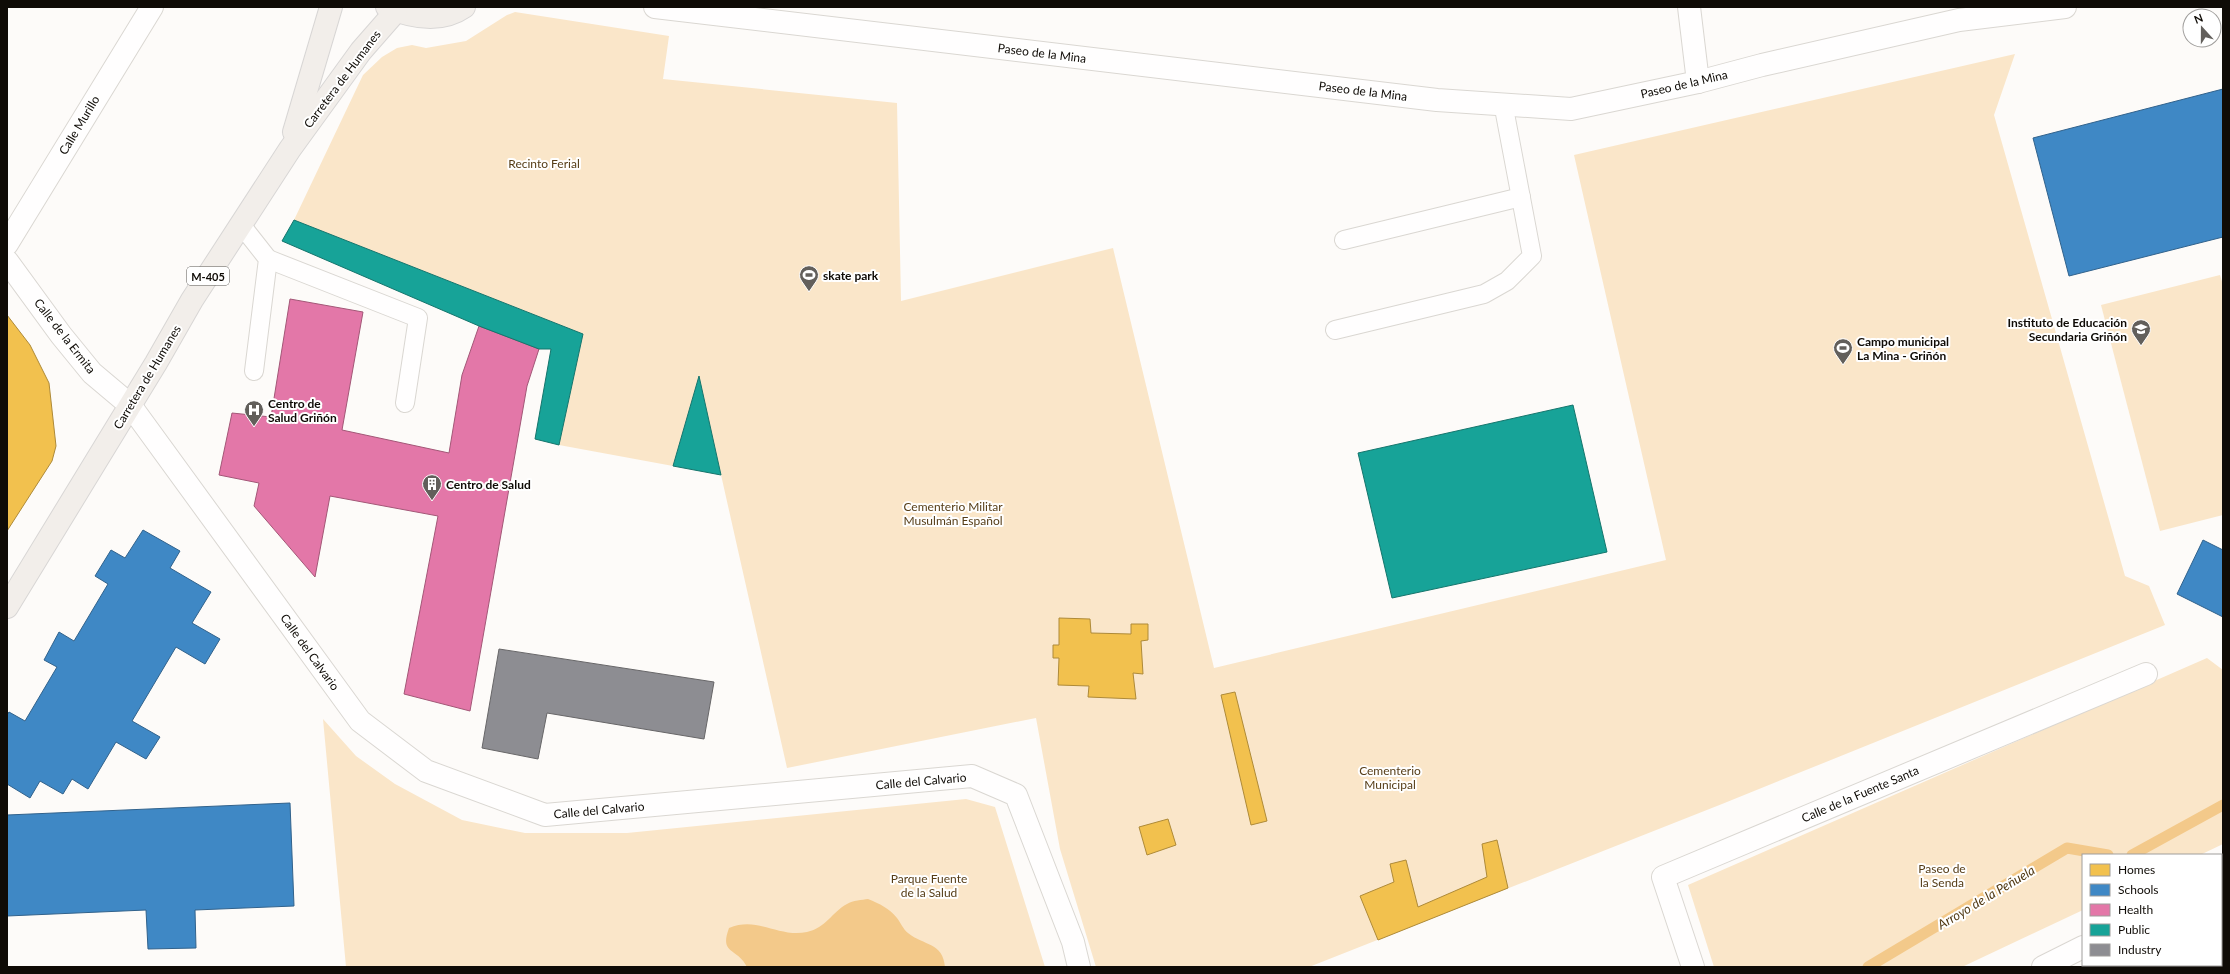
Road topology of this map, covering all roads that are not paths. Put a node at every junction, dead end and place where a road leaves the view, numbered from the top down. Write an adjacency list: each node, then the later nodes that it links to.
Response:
1 (152, 7): 15 (street, Calle Murillo)
2 (331, 7): 11 (main road, Carretera de Humanes / M-405)
3 (464, 7): 7 (main road)
4 (655, 7): 10 (street, Paseo de la Mina)
5 (1689, 7): 9 (street)
6 (2065, 7): 8 (street, Paseo de la Mina)
7 (392, 9): 11 (main road, Carretera de Humanes / M-405)
8 (1958, 14): 9 (street, Paseo de la Mina)
9 (1698, 82): 10 (street, Paseo de la Mina)
10 (1503, 103): 12 (lane)
11 (290, 149): 13 (main road, Carretera de Humanes / M-405)
12 (1521, 197): 14 (lane); 18 (lane)
13 (242, 226): 16 (lane); 21 (main road, Carretera de Humanes / M-405)
14 (1344, 240)
15 (7, 244)
16 (268, 259): 19 (lane); 20 (lane)
17 (7, 261): 21 (street, Calle de la Ermita)
18 (1335, 330)
19 (254, 371)
20 (405, 402)
21 (130, 405): 22 (main road, Carretera de Humanes / M-405); 25 (street, Calle del Calvario)
22 (7, 607)
23 (2146, 674): 26 (street, Calle de la Fuente Santa)
24 (2082, 948): 27 (street)
25 (1079, 967)
26 (1693, 967)
27 (2043, 967)

